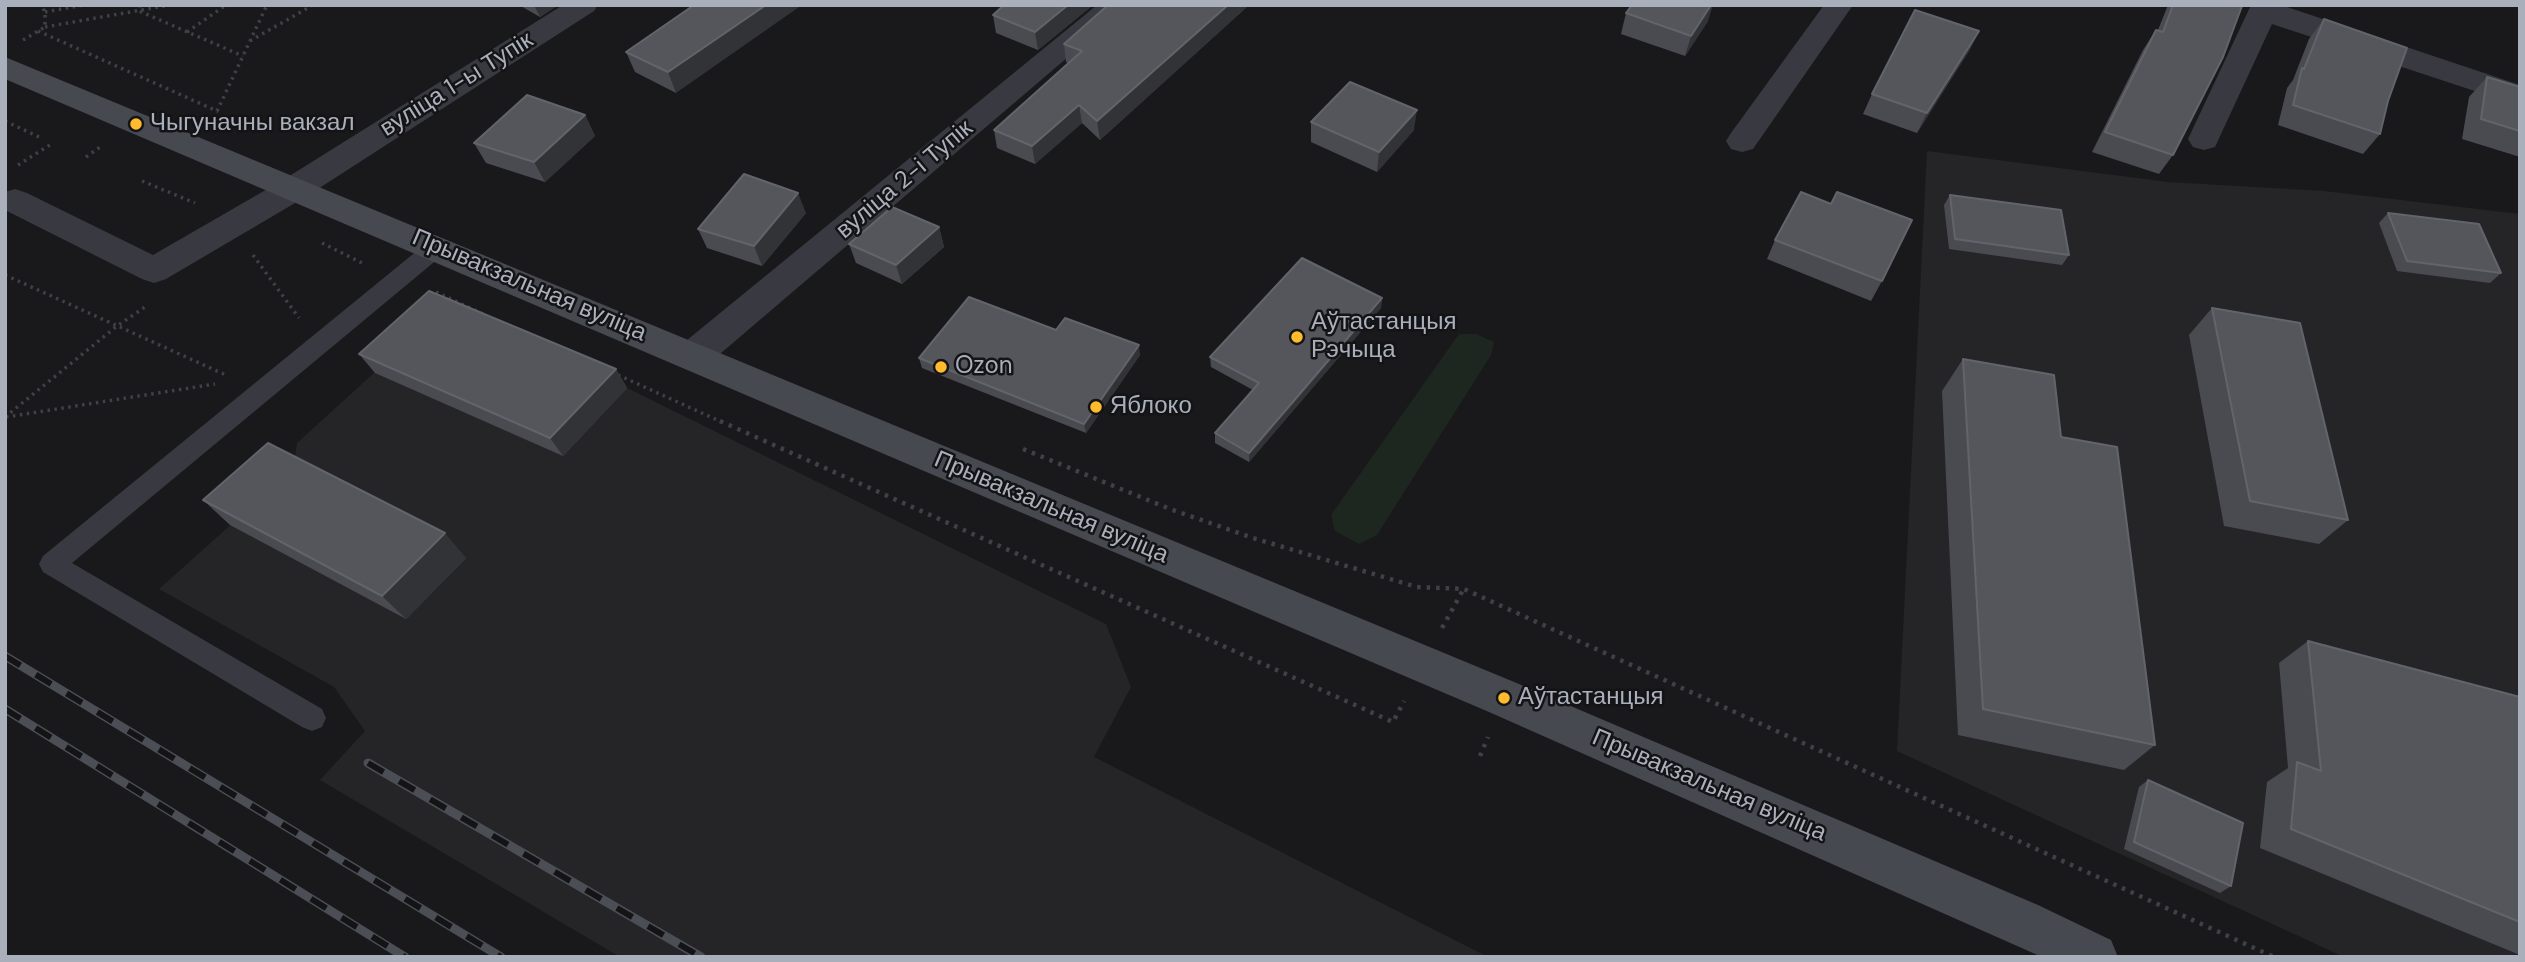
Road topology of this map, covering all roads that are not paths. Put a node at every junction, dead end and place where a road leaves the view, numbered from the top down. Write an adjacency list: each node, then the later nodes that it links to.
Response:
1 (584, 5): 9 (street, вуліца 1-ы Тупік)
2 (1115, 5): 12 (street, вуліца 2-і Тупік)
3 (1839, 5): 8 (street)
4 (2265, 8): 6 (street); 7 (street)
5 (11, 55): 9 (main road, Прывакзальная вуліца)
6 (2520, 96)
7 (2204, 139)
8 (1742, 141)
9 (295, 188): 10 (street, вуліца 1-ы Тупік); 11 (main road, Прывакзальная вуліца)
10 (15, 201)
11 (437, 247): 12 (main road, Прывакзальная вуліца); 13 (lane)
12 (694, 355): 14 (main road, Прывакзальная вуліца)
13 (312, 718)
14 (2094, 957)

